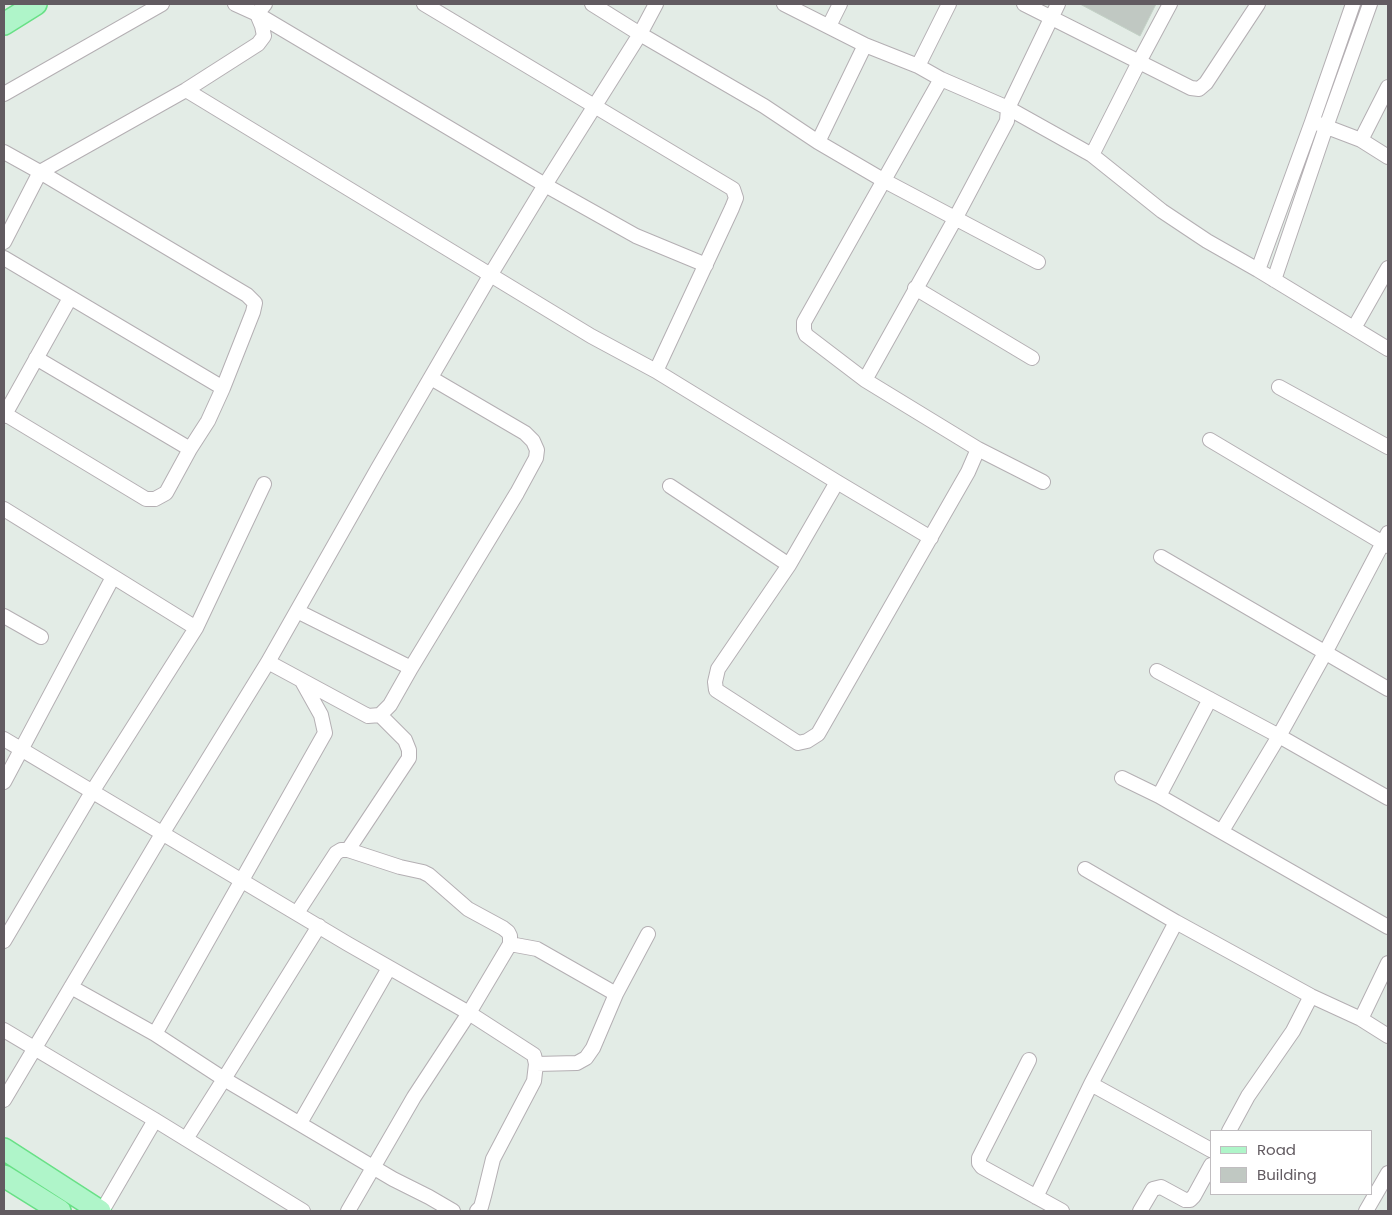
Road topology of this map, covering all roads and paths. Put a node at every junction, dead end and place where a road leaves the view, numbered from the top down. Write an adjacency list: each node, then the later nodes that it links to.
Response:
1 (9, 4): 17 (main road)
2 (36, 4): 20 (main road)
3 (162, 4): 29 (street)
4 (235, 4): 18 (street)
5 (424, 4): 30 (street)
6 (592, 4): 22 (street)
7 (656, 4): 22 (street)
8 (784, 4): 21 (street)
9 (840, 4): 21 (street)
10 (949, 4): 25 (street)
11 (1024, 4): 19 (street)
12 (1058, 4): 19 (street)
13 (1170, 4): 24 (street)
14 (1256, 4): 24 (street)
15 (1353, 4): 32 (street)
16 (1370, 4): 33 (street)
17 (4, 6)
18 (261, 9): 28 (street); 41 (street)
19 (1051, 17): 24 (street); 31 (street)
20 (4, 24)
21 (829, 26): 23 (street)
22 (640, 34): 30 (street); 35 (street)
23 (865, 46): 25 (street); 35 (street)
24 (1139, 62): 37 (street)
25 (918, 66): 26 (street)
26 (941, 79): 31 (street); 40 (street)
27 (1388, 87): 34 (street)
28 (186, 90): 39 (street); 49 (street)
29 (4, 94)
30 (594, 107): 41 (street); 46 (street)
31 (1008, 108): 37 (street); 42 (street)
32 (1312, 122): 33 (street); 48 (street)
33 (1326, 127): 34 (street); 50 (street)
34 (1361, 140): 38 (street)
35 (818, 142): 40 (street)
36 (4, 152): 39 (street)
37 (1092, 155): 48 (street)
38 (1388, 157)
39 (40, 172): 43 (street); 61 (street)
40 (883, 180): 42 (street); 59 (street)
41 (545, 185): 46 (street); 49 (street)
42 (955, 219): 45 (street); 51 (street)
43 (4, 242)
44 (4, 258): 52 (street)
45 (1038, 262)
46 (706, 265): 57 (street)
47 (1388, 268): 53 (street)
48 (1258, 270): 50 (street)
49 (491, 274): 57 (street); 58 (street)
50 (1274, 280): 53 (street)
51 (915, 288): 56 (street); 59 (street)
52 (70, 298): 55 (street); 61 (street)
53 (1354, 328): 54 (street)
54 (1388, 349)
55 (36, 358): 62 (street); 65 (street)
56 (1032, 358)
57 (656, 371): 67 (street)
58 (431, 378): 77 (street); 83 (street)
59 (865, 380): 66 (street)
60 (1279, 387): 64 (street)
61 (222, 388): 65 (street)
62 (4, 415): 65 (street)
63 (1210, 440): 73 (street)
64 (1388, 447)
65 (190, 449)
66 (978, 449): 68 (street); 72 (street)
67 (837, 482): 72 (street); 75 (street)
68 (1043, 482)
69 (264, 484): 79 (street)
70 (670, 486): 75 (street)
71 (4, 510): 76 (street)
72 (931, 538): 75 (street)
73 (1386, 540): 81 (street)
74 (1162, 557): 81 (street)
75 (789, 565)
76 (113, 577): 79 (street); 91 (street)
77 (297, 611): 82 (street); 83 (street)
78 (4, 616): 80 (street)
79 (196, 628): 94 (street)
80 (41, 637)
81 (1325, 653): 86 (street); 89 (street)
82 (268, 662): 85 (street); 98 (street)
83 (411, 668): 88 (street)
84 (1157, 671): 87 (street)
85 (302, 681): 88 (street); 101 (street)
86 (1388, 689)
87 (1210, 699): 89 (street); 95 (street)
88 (380, 715): 99 (street)
89 (1279, 736): 96 (street); 97 (street)
90 (4, 739): 91 (street)
91 (22, 750): 93 (street); 94 (street)
92 (1122, 778): 95 (street)
93 (4, 782)
94 (92, 792): 98 (street); 107 (street)
95 (1159, 796): 97 (street)
96 (1388, 798)
97 (1222, 832): 105 (street)
98 (162, 834): 101 (street); 111 (street)
99 (348, 850): 102 (street); 108 (street)
100 (1085, 869): 103 (street)
101 (241, 880): 102 (street); 117 (street)
102 (298, 913): 104 (street)
103 (1176, 922): 113 (street); 123 (street)
104 (319, 926): 110 (street); 122 (street)
105 (1388, 927)
106 (648, 934): 112 (street)
107 (4, 941)
108 (510, 944): 112 (street); 114 (street)
109 (1388, 963): 115 (street)
110 (389, 968): 114 (street); 126 (street)
111 (71, 987): 117 (street); 119 (street)
112 (616, 994): 121 (street)
113 (1311, 996): 115 (street); 127 (street)
114 (469, 1013): 121 (street); 131 (street)
115 (1361, 1019): 118 (street)
116 (4, 1030): 119 (street)
117 (155, 1034): 122 (street)
118 (1388, 1036)
119 (34, 1049): 124 (street); 125 (street)
120 (1028, 1060): 135 (street)
121 (536, 1064): 141 (street)
122 (224, 1079): 126 (street); 128 (street)
123 (1091, 1084): 130 (street); 135 (street)
124 (4, 1100)
125 (155, 1120): 128 (street); 137 (street)
126 (300, 1123): 131 (street)
127 (1230, 1130)
128 (186, 1139): 138 (street)
129 (4, 1149): 137 (main road)
130 (1210, 1149)
131 (374, 1167): 139 (street); 140 (street)
132 (1210, 1167): 143 (street)
133 (1388, 1173): 144 (street)
134 (4, 1176): 136 (main road)
135 (1036, 1197): 142 (street)
136 (60, 1211)
137 (101, 1211)
138 (303, 1211)
139 (348, 1211)
140 (452, 1211)
141 (477, 1211)
142 (1062, 1211)
143 (1140, 1211)
144 (1366, 1211)

